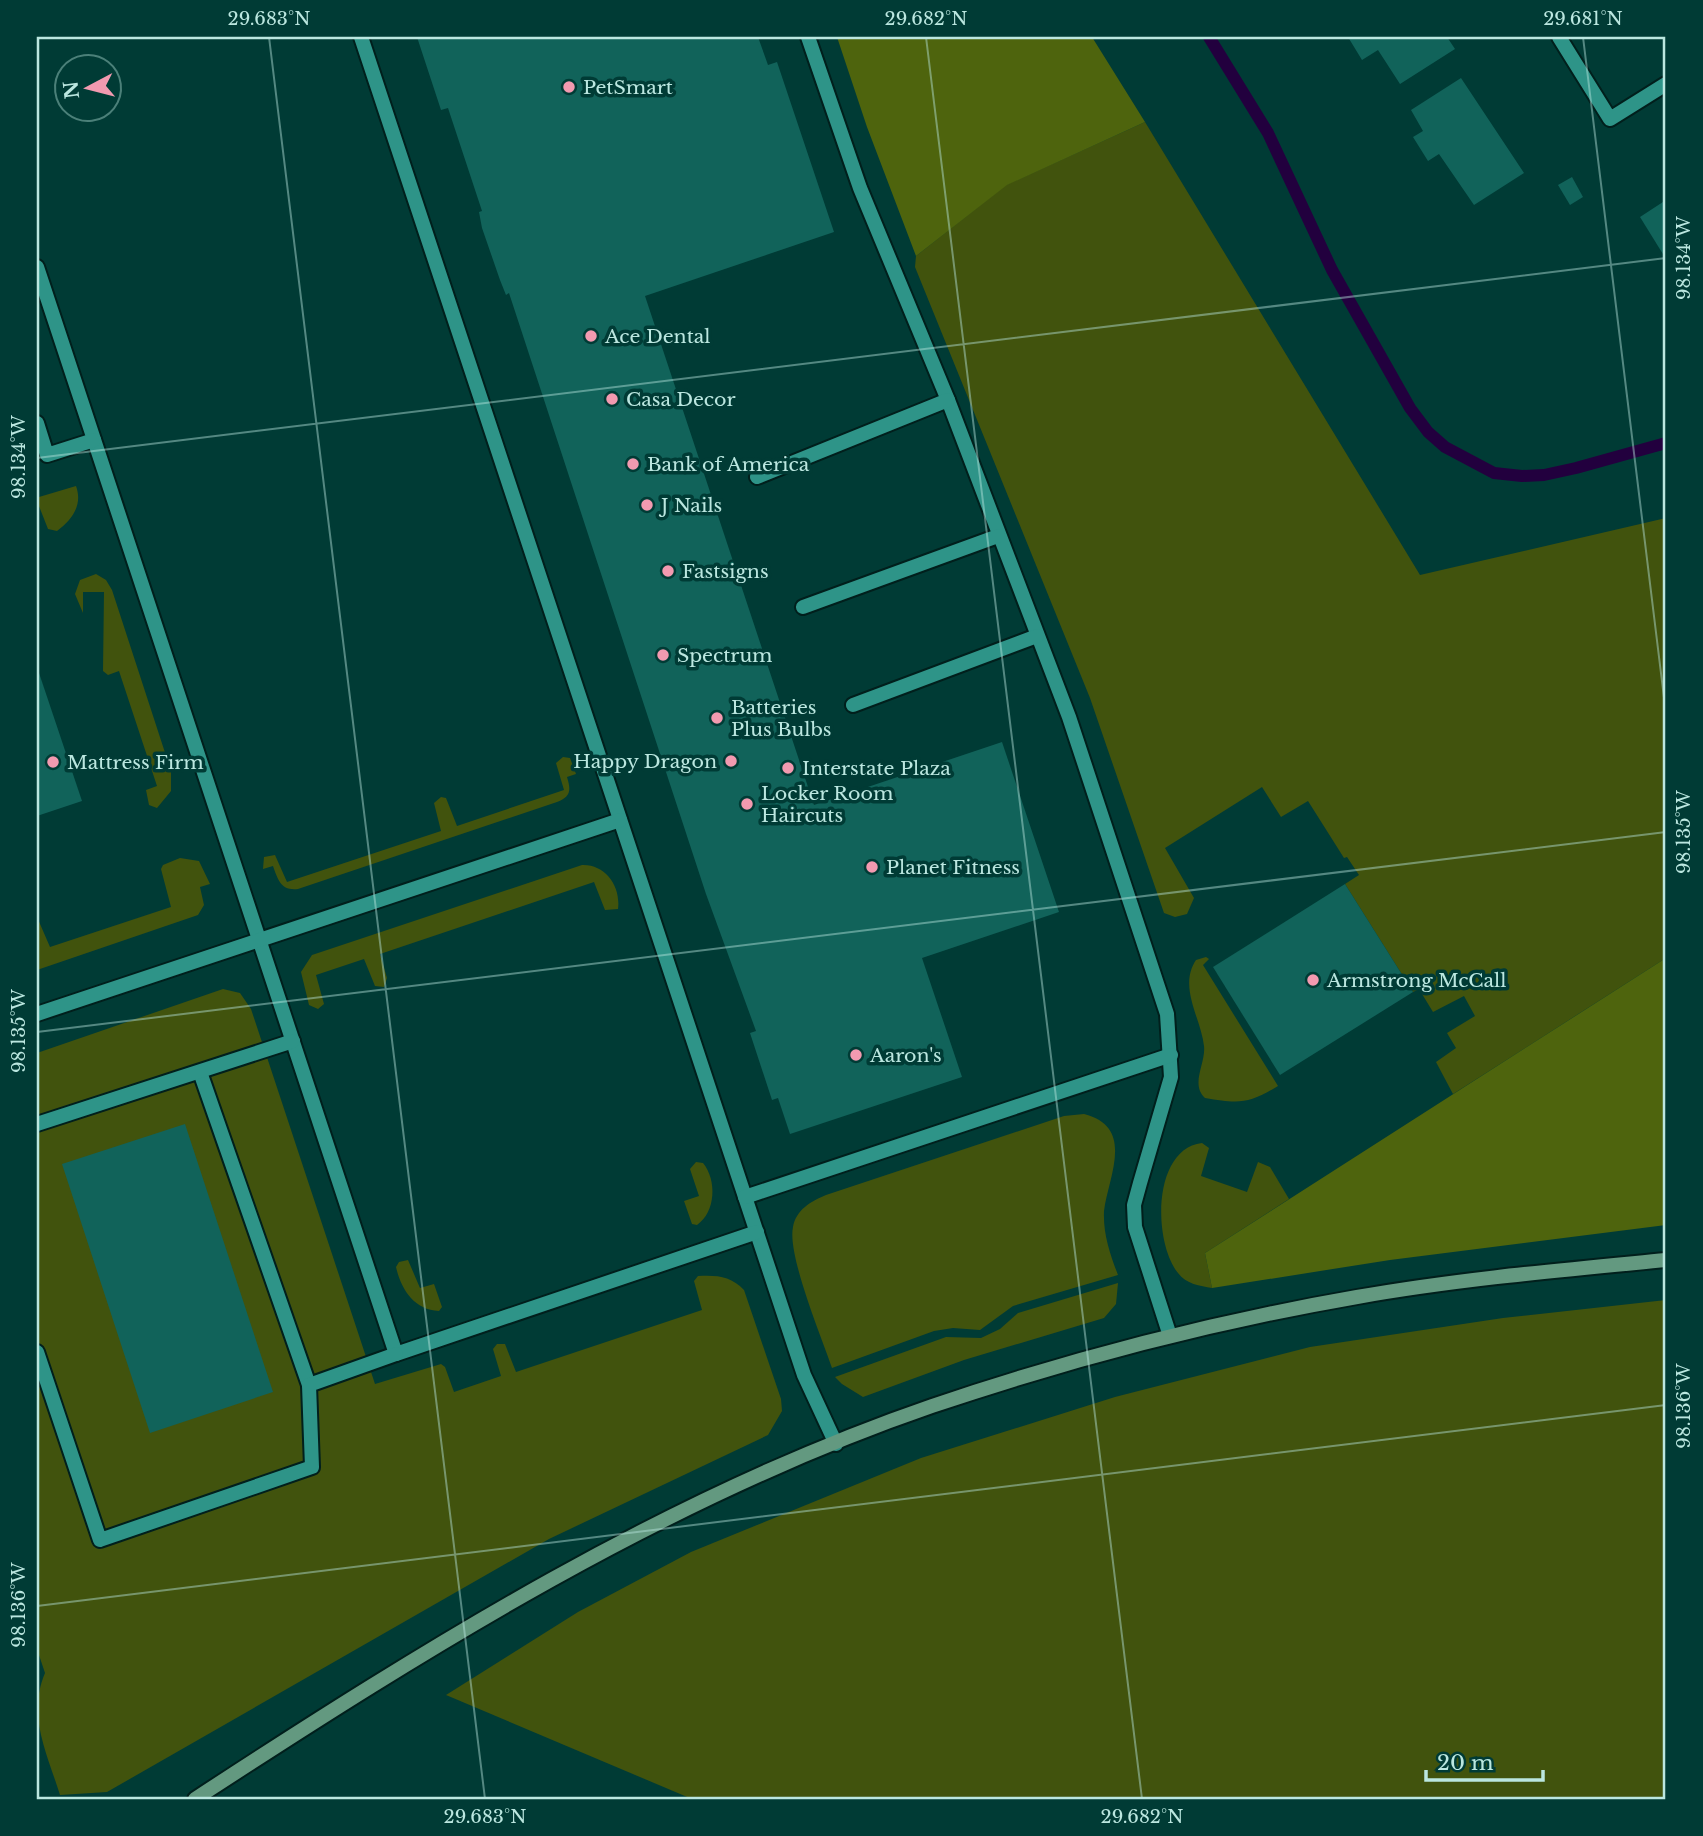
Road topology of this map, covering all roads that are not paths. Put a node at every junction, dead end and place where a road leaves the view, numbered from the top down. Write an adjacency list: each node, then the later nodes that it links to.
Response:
1 (361, 37): 14 (street)
2 (808, 37): 6 (street)
3 (1559, 37): 4 (street)
4 (1666, 84)
5 (37, 267): 8 (street)
6 (947, 400): 9 (street); 10 (street)
7 (37, 424): 8 (street)
8 (94, 440): 15 (street)
9 (757, 477)
10 (998, 536): 11 (street); 12 (street)
11 (803, 607)
12 (1037, 636): 13 (street); 18 (street)
13 (853, 705)
14 (620, 820): 15 (street); 21 (street)
15 (259, 940): 16 (street); 17 (street)
16 (37, 1014)
17 (293, 1041): 19 (street); 26 (street)
18 (1171, 1055): 21 (street); 24 (street)
19 (201, 1072): 20 (street); 27 (street)
20 (37, 1124)
21 (745, 1197): 22 (street)
22 (757, 1232): 26 (street); 28 (street)
23 (1666, 1260): 24 (main road)
24 (1170, 1336): 28 (main road)
25 (37, 1352): 27 (street)
26 (396, 1354): 27 (street)
27 (309, 1385)
28 (836, 1444): 29 (main road)
29 (195, 1799)

